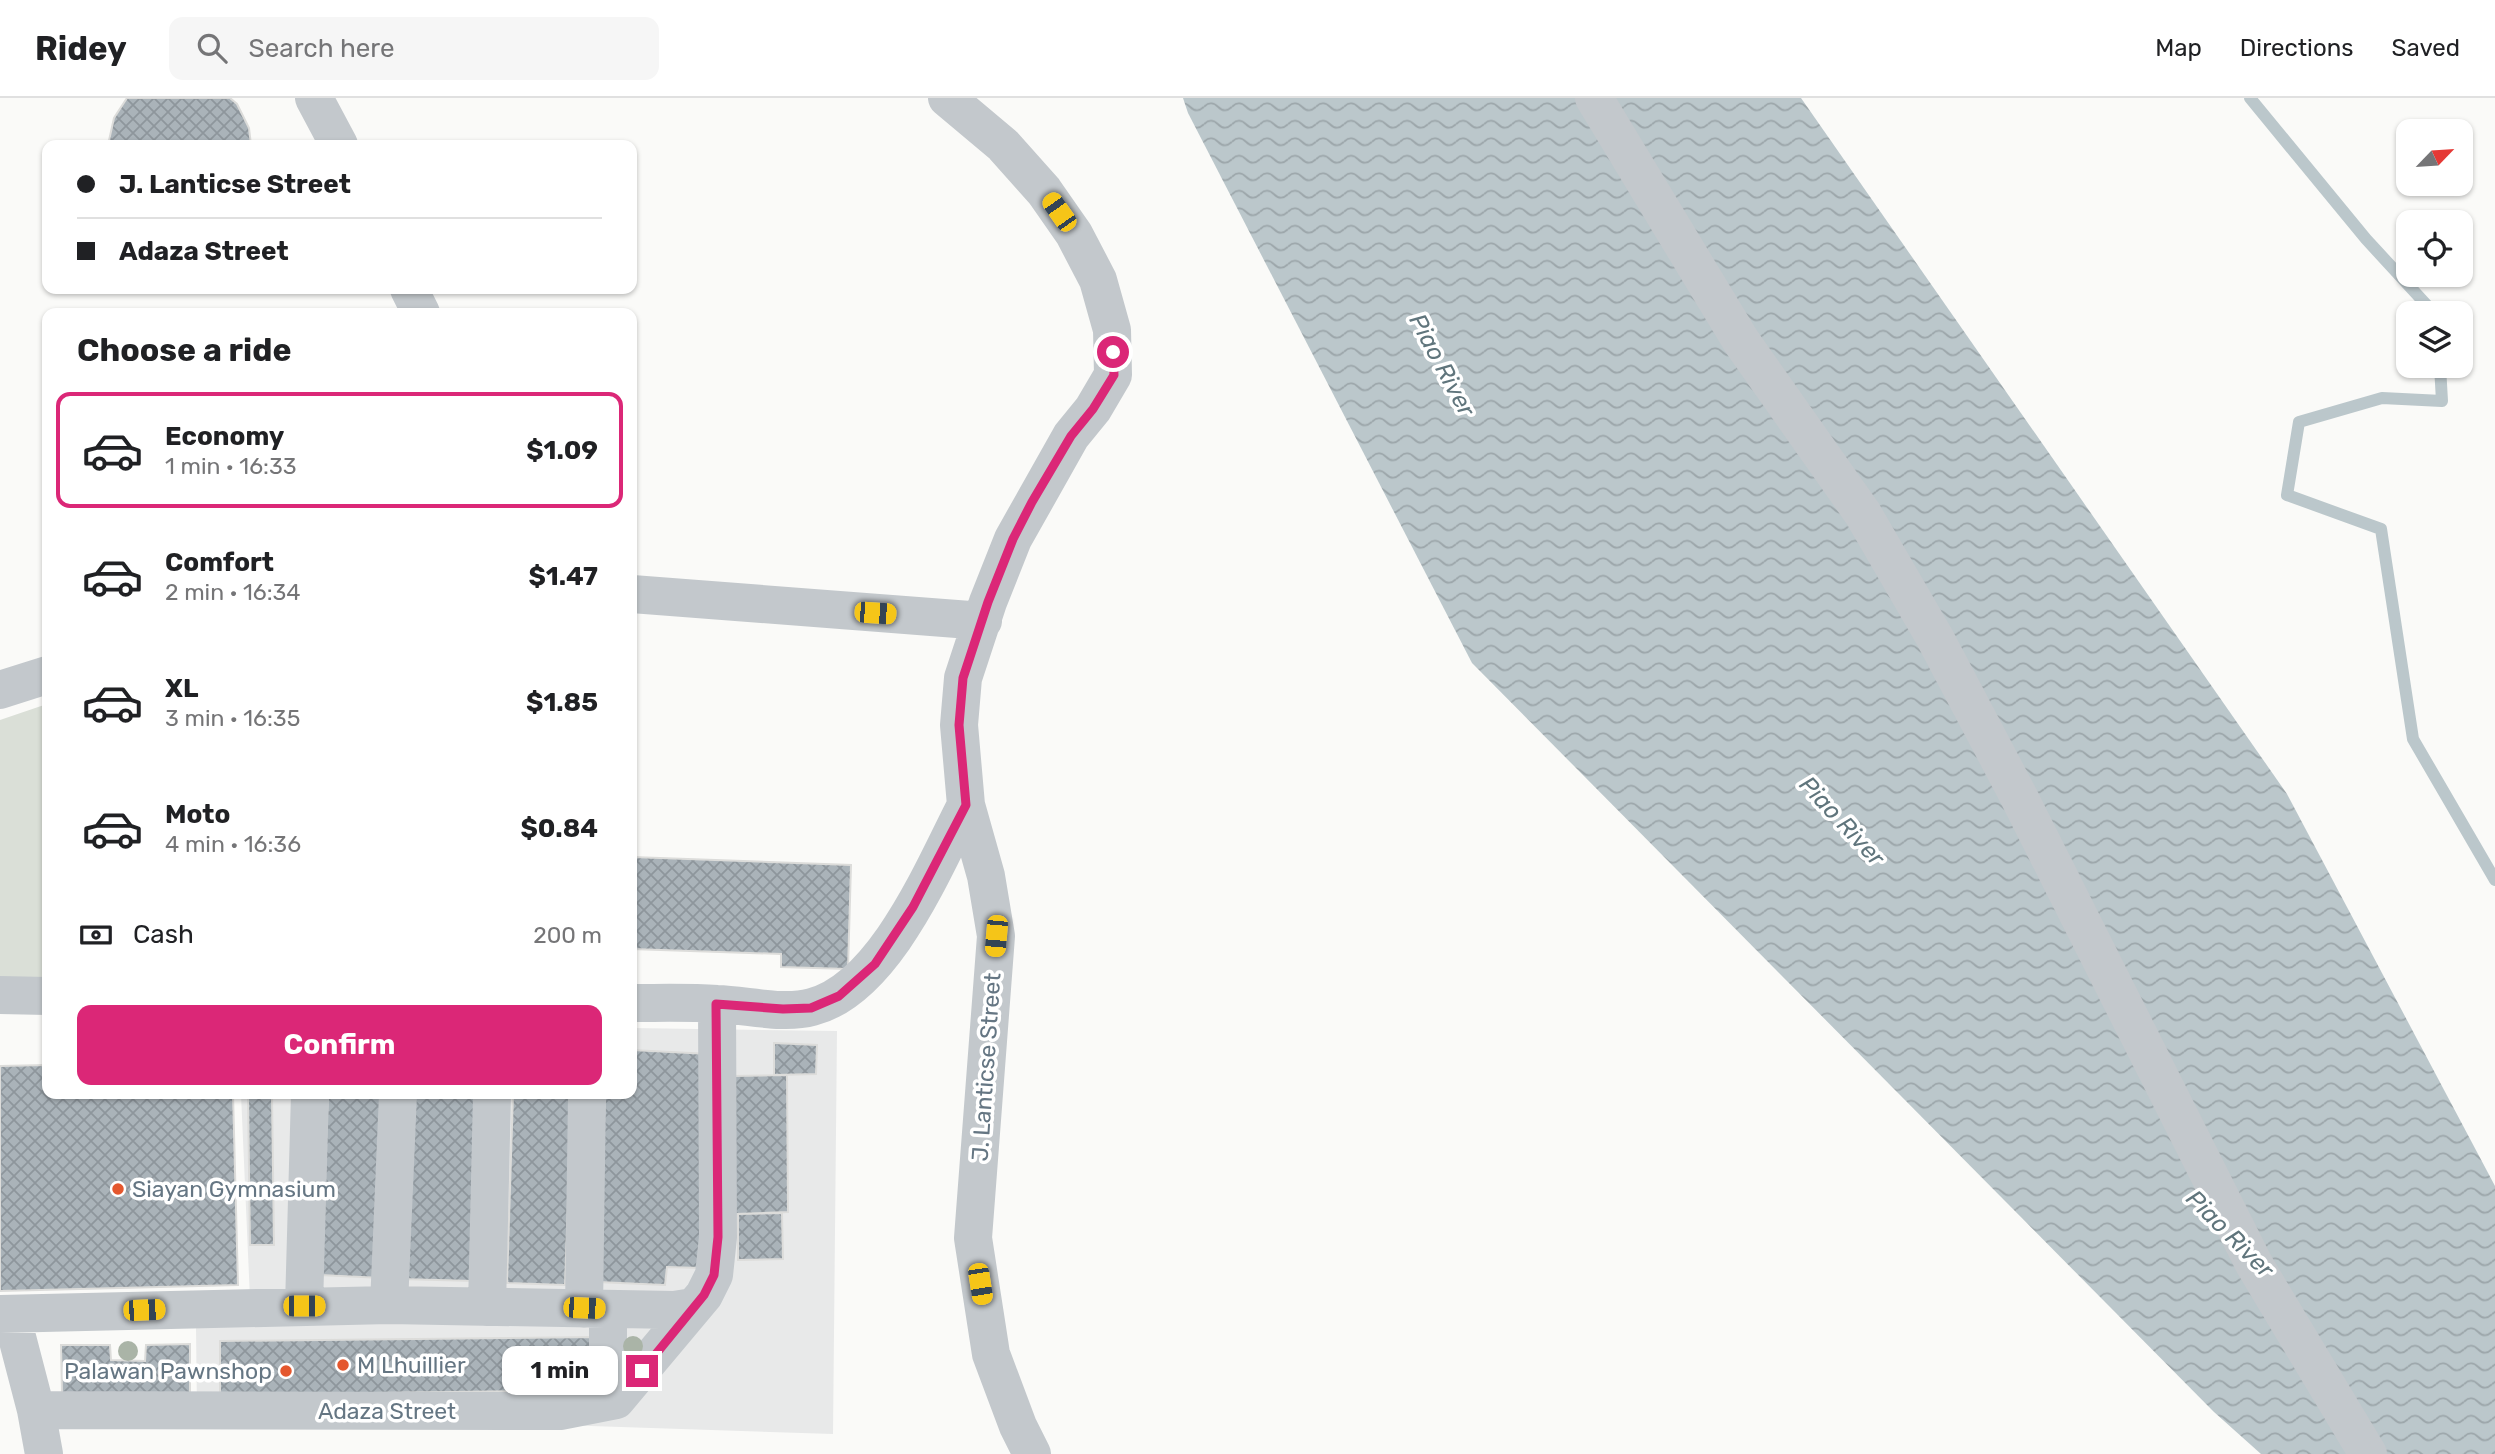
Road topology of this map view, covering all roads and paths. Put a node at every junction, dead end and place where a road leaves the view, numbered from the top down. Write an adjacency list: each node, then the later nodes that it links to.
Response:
1 (314, 98): 4 (street)
2 (947, 98): 6 (street, J. Lanticse Street)
3 (1594, 98): 28 (street)
4 (336, 140)
5 (637, 594): 6 (street)
6 (983, 621): 9 (street, J. Lanticse Street)
7 (42, 677): 8 (street)
8 (0, 690)
9 (966, 805): 13 (street); 27 (street, J. Lanticse Street)
10 (0, 995): 11 (street)
11 (42, 996)
12 (637, 1003): 13 (street)
13 (716, 1004): 21 (street, Adaza Street)
14 (310, 1099): 19 (street)
15 (398, 1099): 18 (street)
16 (492, 1099): 20 (street)
17 (587, 1099): 22 (street)
18 (389, 1305): 19 (street); 20 (street)
19 (304, 1306): 23 (street)
20 (487, 1307): 22 (street)
21 (693, 1307): 22 (street); 24 (street, Adaza Street)
22 (596, 1309): 24 (street)
23 (5, 1314): 25 (street)
24 (608, 1401): 25 (street, Adaza Street)
25 (36, 1410): 26 (street)
26 (44, 1454)
27 (1032, 1454)
28 (2368, 1454)

